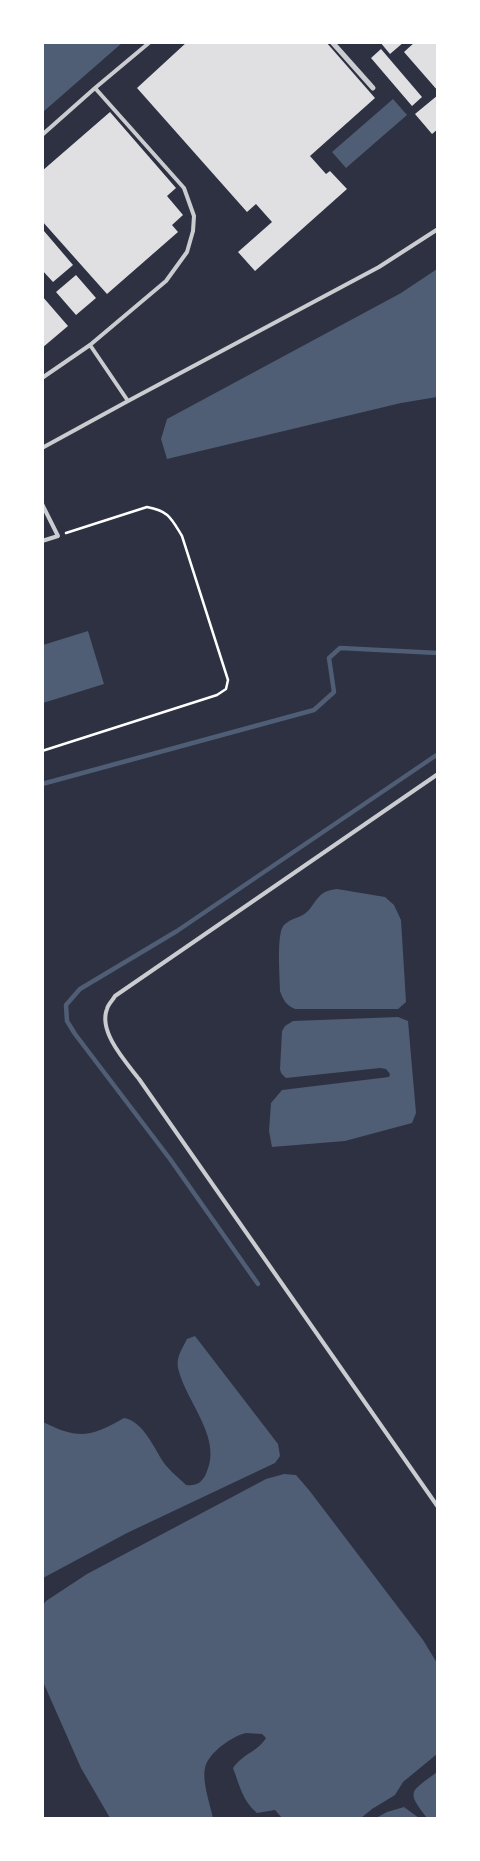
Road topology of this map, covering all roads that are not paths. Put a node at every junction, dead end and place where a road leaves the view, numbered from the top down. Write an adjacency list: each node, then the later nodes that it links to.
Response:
1 (332, 42): 4 (street)
2 (147, 43): 3 (lane)
3 (95, 88): 5 (lane); 7 (lane)
4 (373, 88)
5 (42, 135)
6 (438, 229): 9 (lane)
7 (90, 345): 8 (lane); 9 (lane)
8 (42, 378)
9 (128, 401): 10 (lane)
10 (42, 448)
11 (42, 504): 12 (lane)
12 (42, 541)
13 (438, 774): 14 (lane)
14 (438, 1507)

